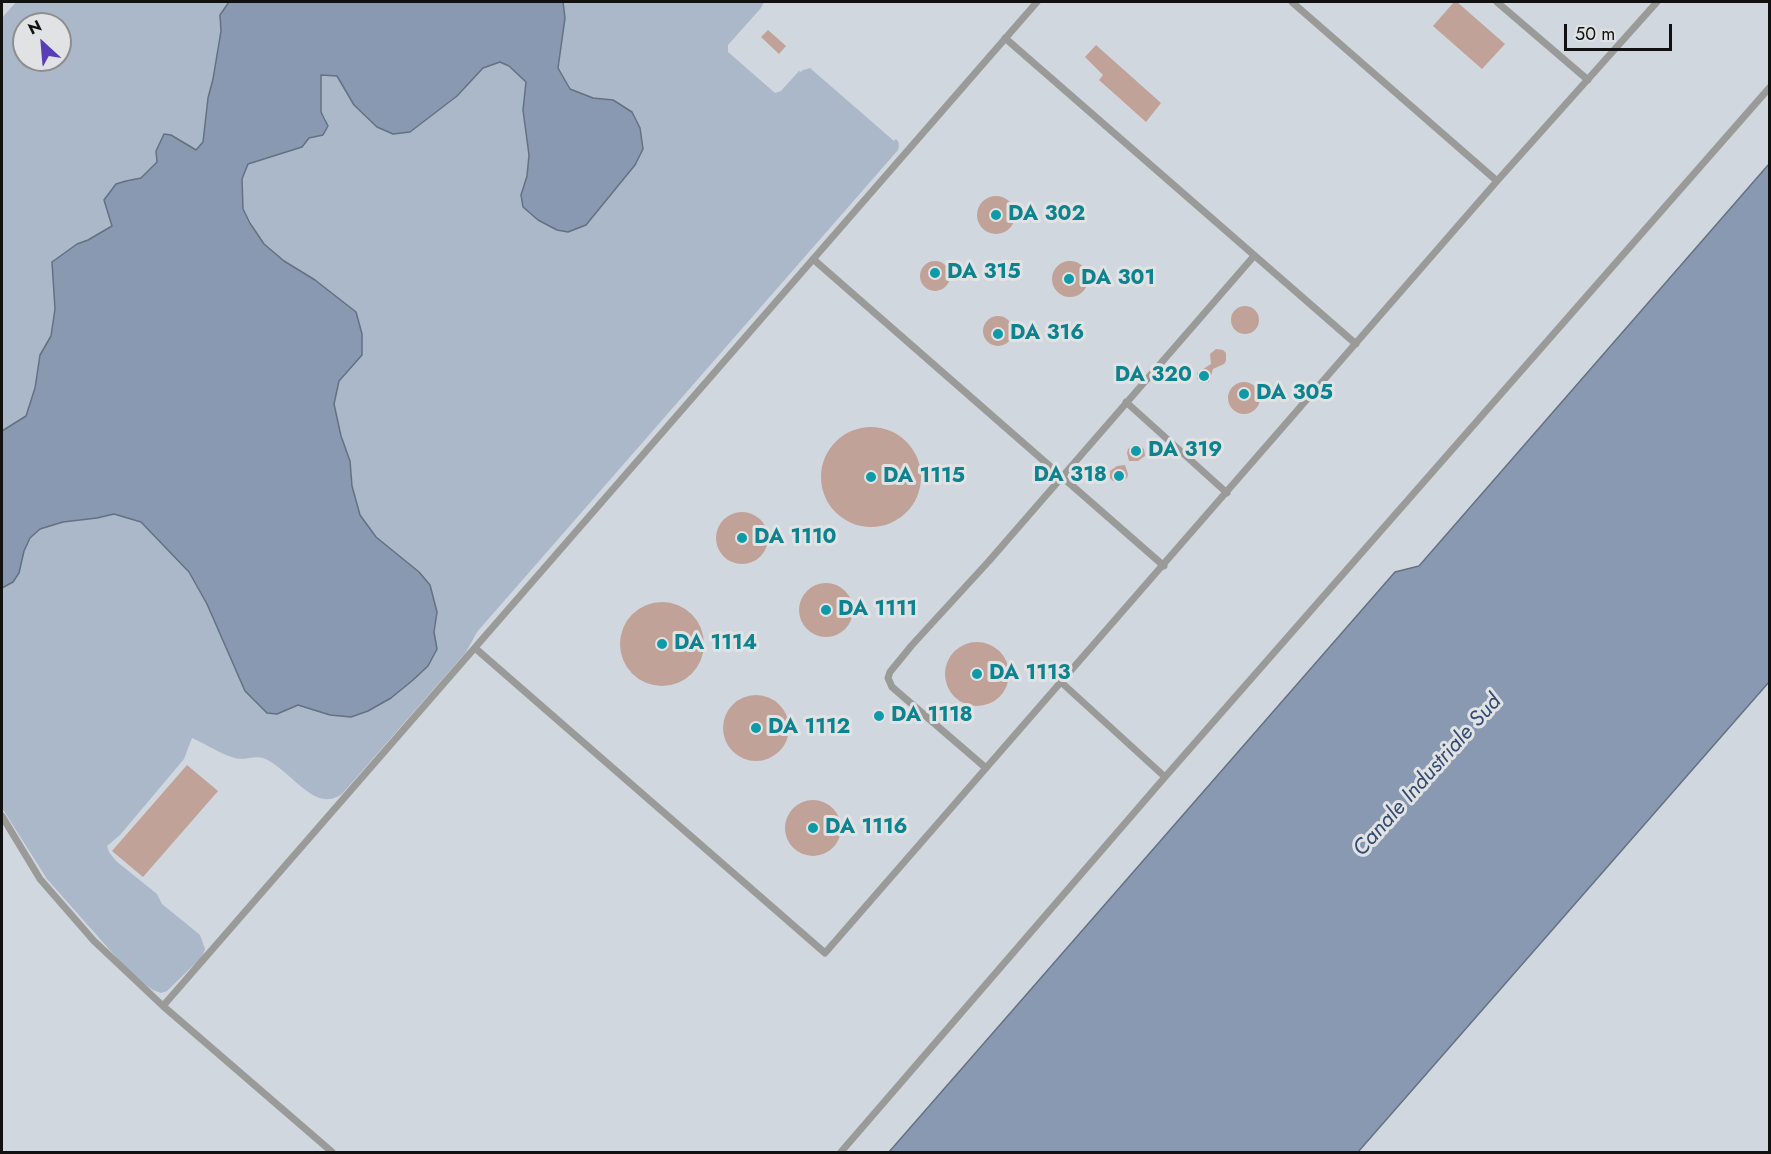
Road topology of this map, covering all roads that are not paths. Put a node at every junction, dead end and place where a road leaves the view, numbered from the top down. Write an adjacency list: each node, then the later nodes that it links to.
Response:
1 (1037, 2): 5 (lane)
2 (1292, 2): 8 (lane)
3 (1497, 2): 6 (lane)
4 (1657, 2): 6 (lane)
5 (1005, 38): 9 (lane); 10 (lane)
6 (1588, 80): 8 (lane)
7 (1770, 87): 19 (lane)
8 (1497, 181): 11 (lane)
9 (1254, 256): 11 (lane); 12 (lane)
10 (813, 259): 13 (lane); 16 (lane)
11 (1356, 344): 14 (lane)
12 (1126, 402): 13 (lane); 14 (lane)
13 (1062, 475): 15 (lane); 18 (lane)
14 (1227, 493): 15 (lane)
15 (1164, 566): 17 (lane)
16 (475, 648): 18 (lane); 21 (lane)
17 (1062, 683): 18 (lane); 19 (lane)
18 (986, 768)
19 (1165, 777): 23 (lane)
20 (2, 816): 21 (lane)
21 (163, 1006): 22 (lane)
22 (332, 1152)
23 (841, 1152)

